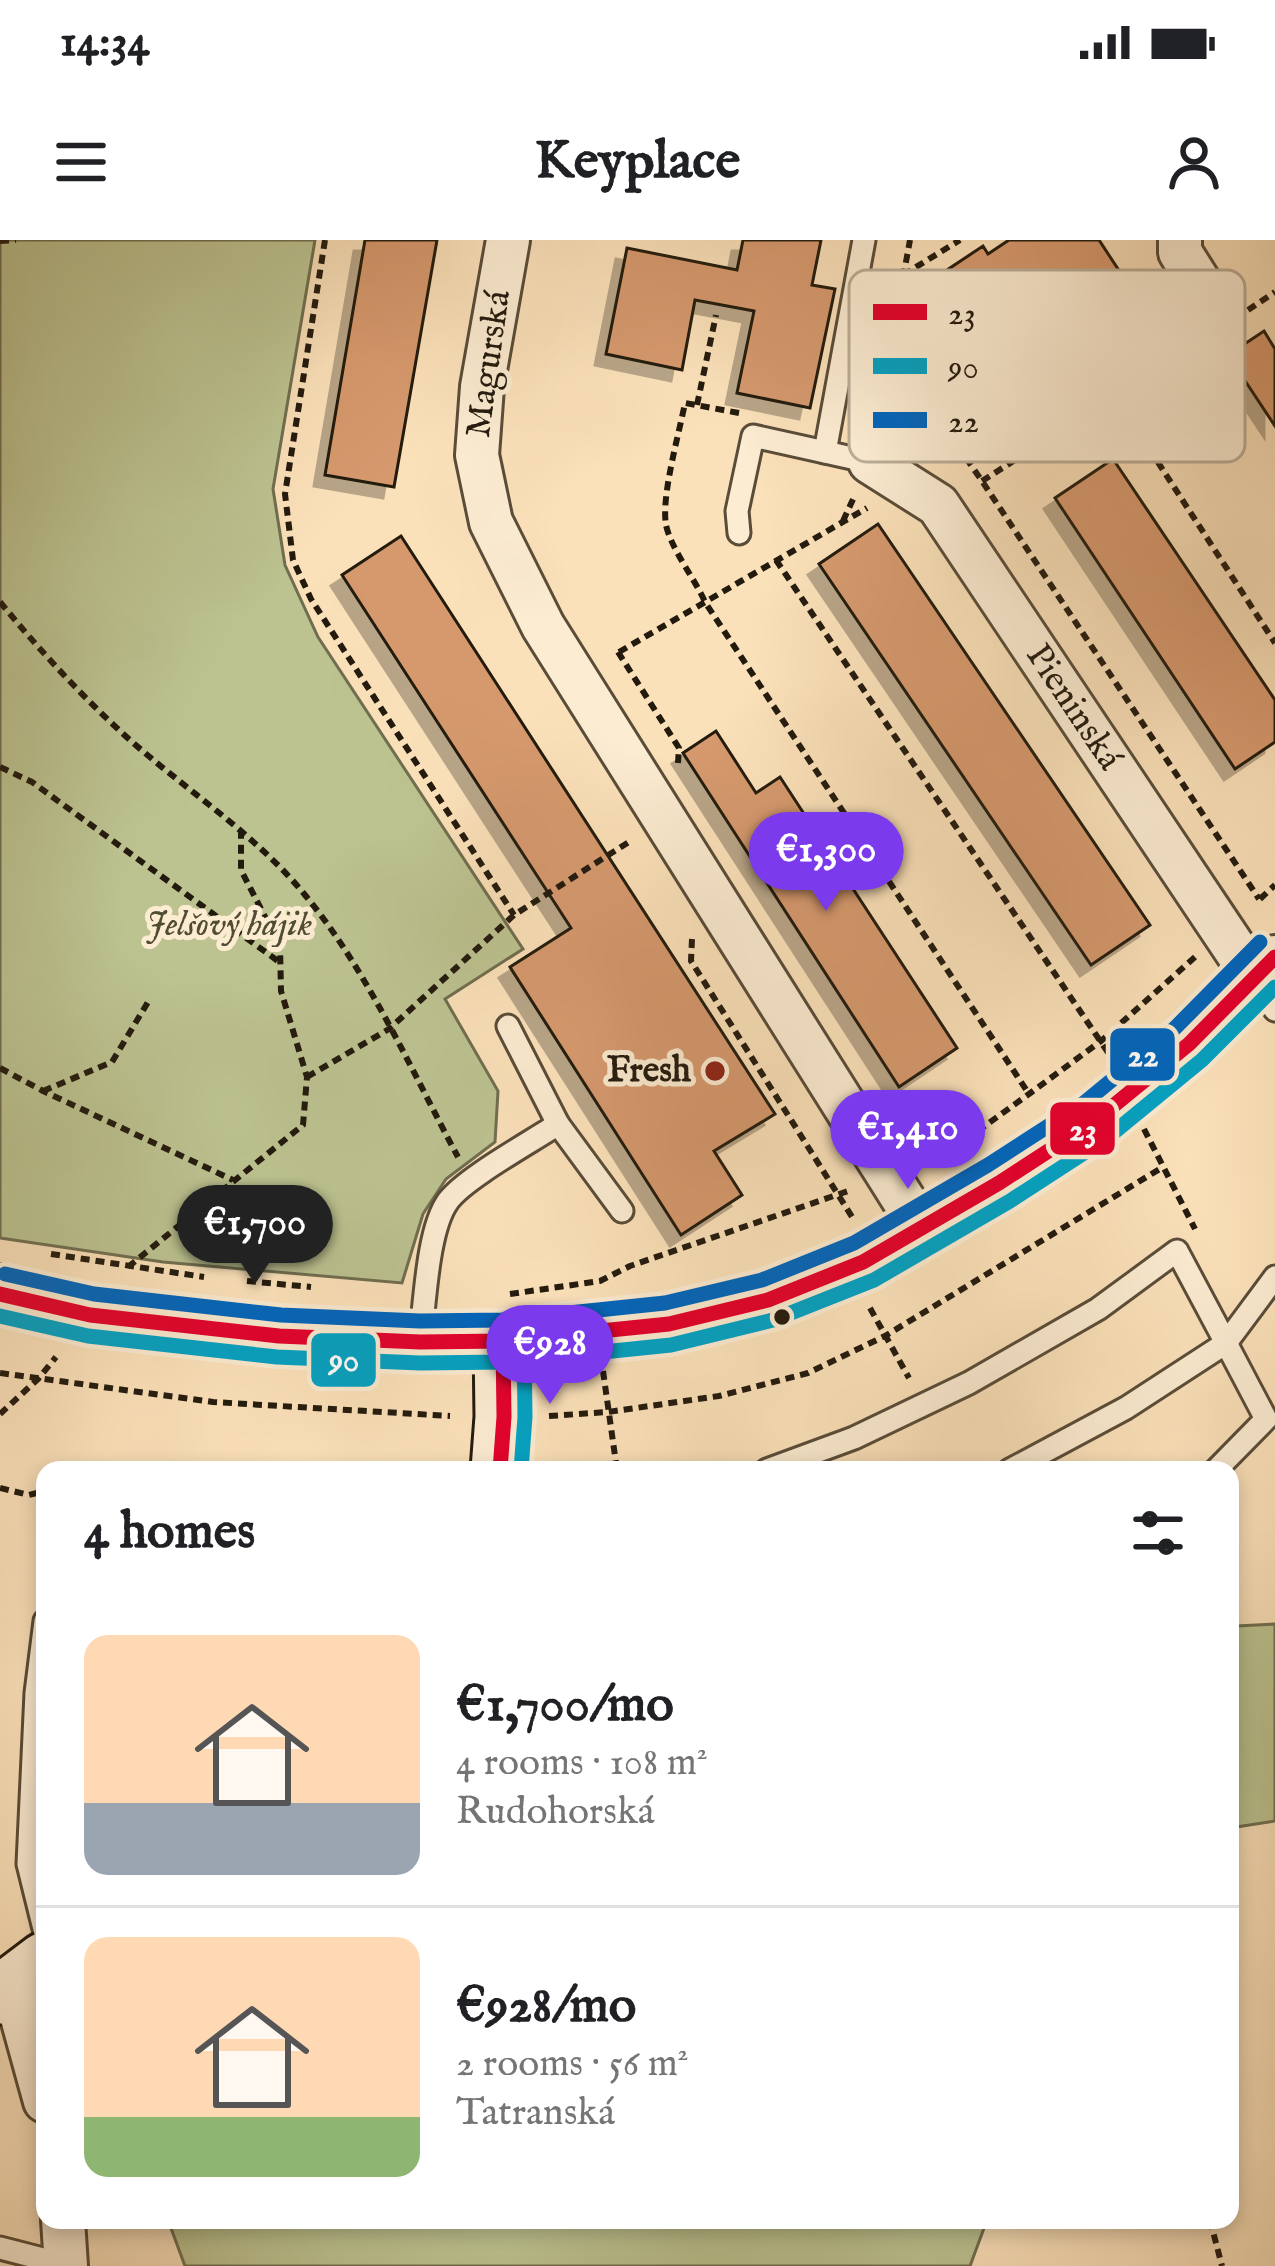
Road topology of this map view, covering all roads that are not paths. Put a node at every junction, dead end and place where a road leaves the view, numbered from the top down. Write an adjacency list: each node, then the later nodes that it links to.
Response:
1 (508, 240): 15 (street, Magurská)
2 (864, 240): 4 (lane)
3 (1180, 240): 5 (street)
4 (858, 270)
5 (1191, 270)
6 (849, 322): 7 (lane)
7 (825, 452): 8 (lane); 10 (lane)
8 (849, 457)
9 (872, 462): 11 (street, Pieninská)
10 (739, 533)
11 (1268, 982): 15 (street, Pieninská)
12 (508, 1026): 13 (lane)
13 (558, 1124): 14 (lane); 19 (lane)
14 (622, 1211)
15 (922, 1229): 18 (street, Pieninská)
16 (1275, 1277): 20 (lane)
17 (0, 1294): 19 (street)
18 (500, 1318): 19 (street); 21 (street)
19 (420, 1342)
20 (1226, 1343): 22 (lane); 23 (lane); 24 (lane)
21 (501, 1461)
22 (791, 1461)
23 (1027, 1461)
24 (1225, 1461)
25 (36, 1693): 26 (lane)
26 (36, 1897)
27 (20, 1980): 28 (street)
28 (36, 2057)
29 (64, 2229): 31 (street)
30 (0, 2248): 31 (lane)
31 (66, 2265)

